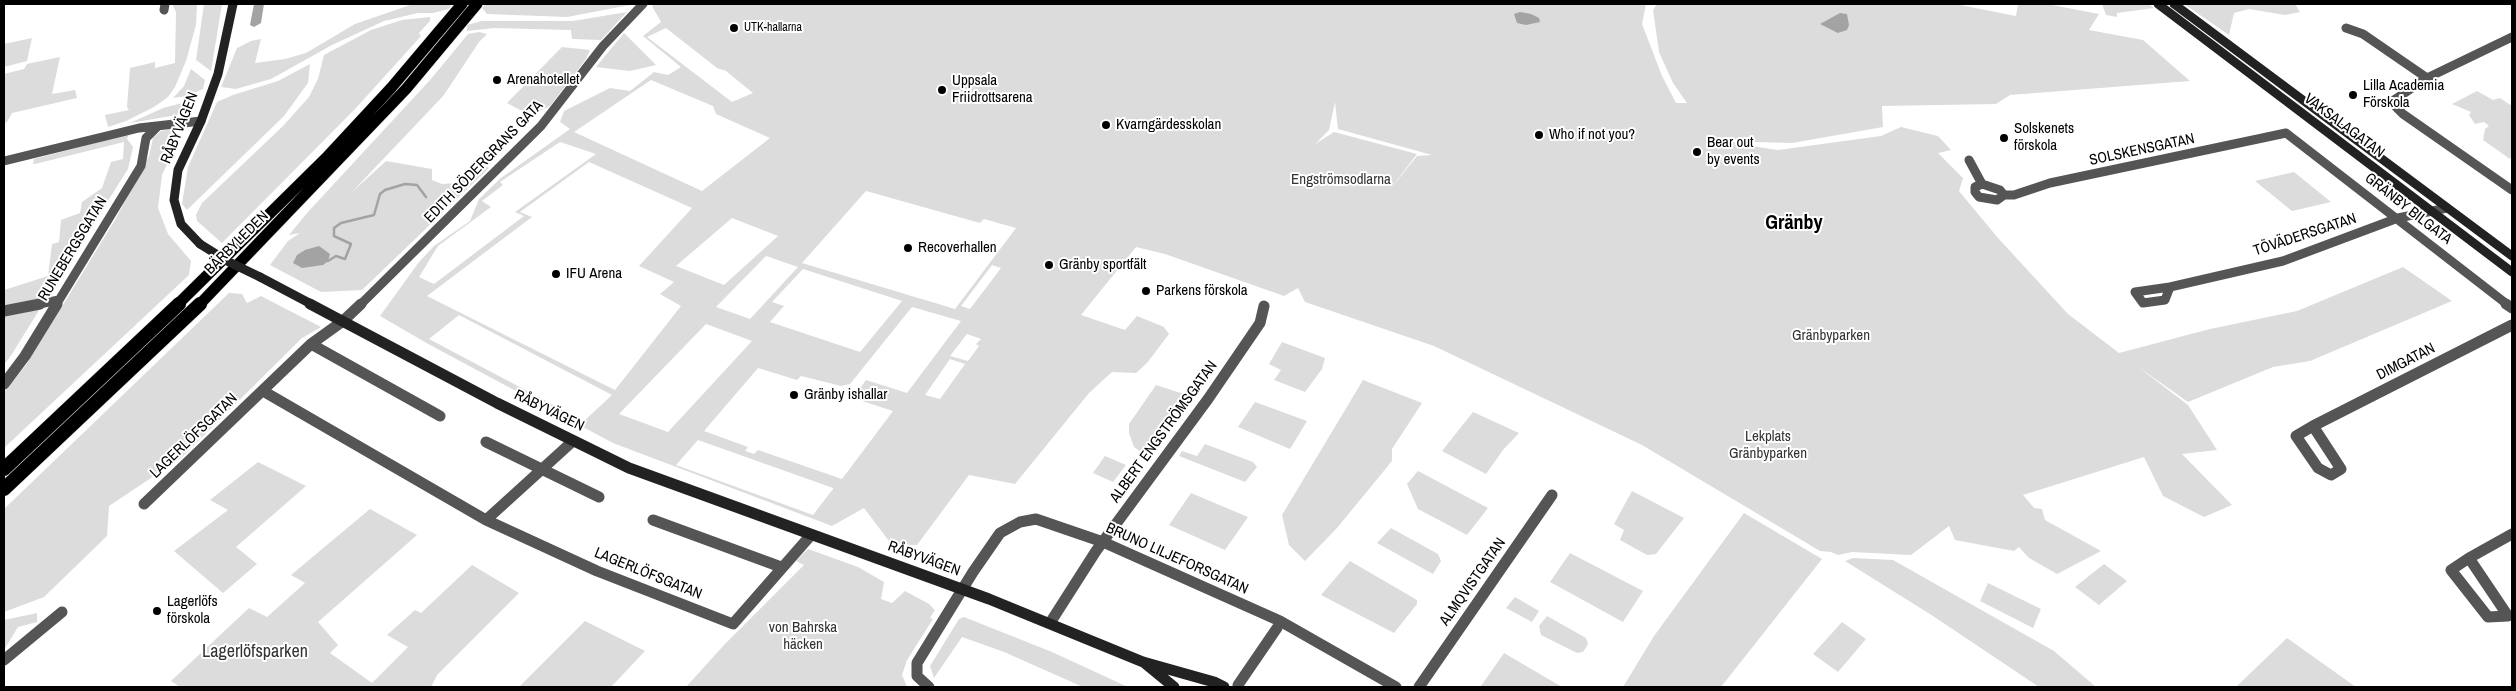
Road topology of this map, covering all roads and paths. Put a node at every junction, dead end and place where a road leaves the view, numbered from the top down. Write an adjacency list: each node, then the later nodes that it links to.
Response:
1 (233, 4): 10 (main road, RÅBYVÄGEN)
2 (462, 4): 38 (main road, BÄRBYLEDEN)
3 (477, 4): 40 (main road, BÄRBYLEDEN)
4 (643, 4): 28 (street, EDITH SÖDERGRANS GATA)
5 (2158, 4): 19 (main road, VAKSALAGATAN)
6 (2174, 4): 18 (main road, VAKSALAGATAN)
7 (2346, 28): 9 (street)
8 (2512, 38): 9 (street)
9 (2427, 78): 16 (street)
10 (201, 120): 11 (street); 28 (main road, RÅBYVÄGEN, bridge)
11 (158, 126): 14 (street); 24 (street, RUNEBERGSGATAN)
12 (2286, 132): 17 (street, SOLSKENSGATAN); 20 (street, GRÄNBY BILGATA)
13 (1969, 160): 15 (street, SOLSKENSGATAN)
14 (4, 161)
15 (1982, 184): 17 (street); 17 (street, SOLSKENSGATAN)
16 (2512, 190)
17 (2004, 195)
18 (2448, 208): 19 (street, TÖVÄDERSGATAN); 21 (main road, VAKSALAGATAN)
19 (2433, 211): 20 (street, TÖVÄDERSGATAN); 22 (main road, VAKSALAGATAN)
20 (2398, 218): 23 (street, TÖVÄDERSGATAN); 26 (street, GRÄNBY BILGATA)
21 (2512, 256)
22 (2512, 272)
23 (2170, 287)
24 (60, 300): 27 (street); 32 (street, RUNEBERGSGATAN)
25 (1264, 306): 48 (street, ALBERT ENGSTRÖMSGATAN)
26 (2512, 308)
27 (4, 310)
28 (343, 321): 30 (street, EDITH SÖDERGRANS GATA); 36 (main road, RÅBYVÄGEN)
29 (2512, 325): 35 (street, DIMGATAN)
30 (332, 327): 31 (street, LAGERLÖFSGATAN)
31 (311, 344): 33 (street, LAGERLÖFSGATAN); 34 (street)
32 (4, 384)
33 (263, 390): 43 (street, LAGERLÖFSGATAN); 44 (street, LAGERLÖFSGATAN)
34 (440, 416)
35 (2313, 426): 35 (street, DIMGATAN)
36 (573, 441): 39 (street); 47 (main road, RÅBYVÄGEN)
37 (486, 442): 39 (street)
38 (4, 469)
39 (541, 470): 42 (street); 44 (street)
40 (4, 489)
41 (1552, 495): 62 (street, ALMQVISTGATAN)
42 (599, 497)
43 (144, 504)
44 (486, 520): 50 (street, LAGERLÖFSGATAN)
45 (653, 520): 50 (street)
46 (2512, 534): 49 (street)
47 (811, 535): 50 (street, LAGERLÖFSGATAN); 51 (main road, RÅBYVÄGEN)
48 (1103, 542): 51 (street, BRUNO LILJEFORSGATAN); 53 (street, ALBERT ENGSTRÖMSGATAN); 61 (street, BRUNO LILJEFORSGATAN)
49 (2470, 558): 49 (street)
50 (781, 567)
51 (962, 590): 53 (main road, RÅBYVÄGEN); 58 (street, BRUNO LILJEFORSGATAN)
52 (62, 612): 55 (street)
53 (1050, 623): 56 (main road, RÅBYVÄGEN)
54 (1277, 628): 57 (street)
55 (4, 660)
56 (1143, 662): 59 (main road, RÅBYVÄGEN); 60 (main road, RÅBYVÄGEN)
57 (1238, 685)
58 (926, 687)
59 (1174, 687)
60 (1224, 687)
61 (1396, 687)
62 (1418, 687)

